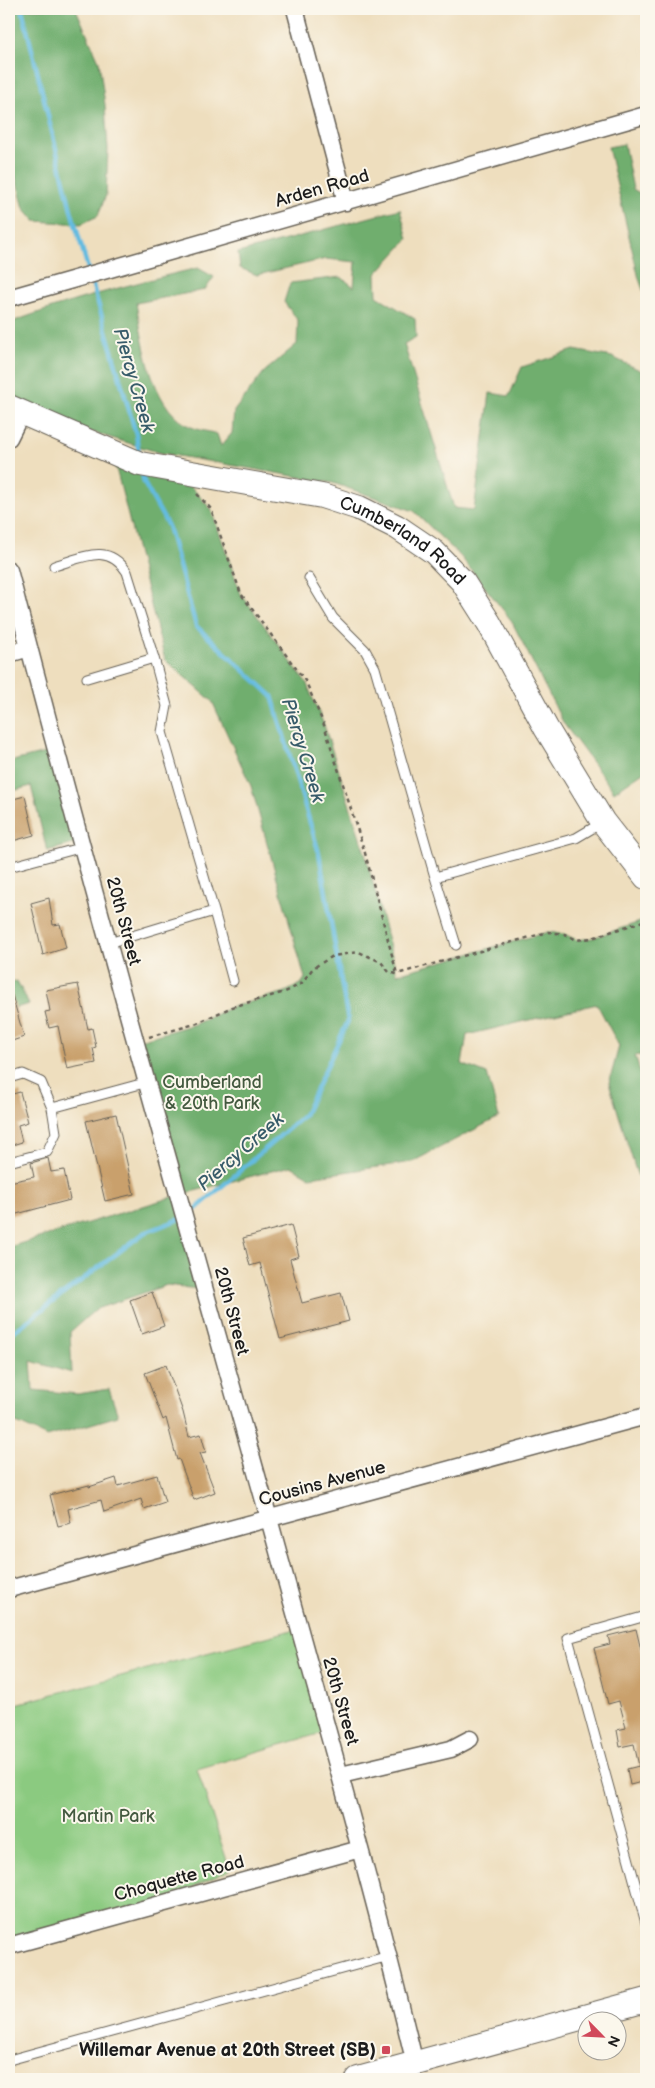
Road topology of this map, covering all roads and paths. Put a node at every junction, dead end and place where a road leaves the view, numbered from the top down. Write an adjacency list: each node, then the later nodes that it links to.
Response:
1 (295, 9): 3 (street)
2 (646, 116): 3 (street, Arden Road)
3 (346, 202): 4 (street, Arden Road)
4 (9, 298)
5 (15, 410): 6 (street); 7 (street, Cumberland Road)
6 (9, 438)
7 (178, 472): 15 (street, Cumberland Road); 24 (path)
8 (54, 566): 13 (lane)
9 (9, 570): 11 (street, 20th Street)
10 (309, 578): 18 (lane)
11 (29, 648): 12 (street); 16 (street, 20th Street)
12 (9, 654)
13 (154, 658): 14 (lane); 20 (lane)
14 (87, 678)
15 (603, 822): 18 (lane); 19 (street, Cumberland Road)
16 (82, 846): 17 (lane); 22 (street, 20th Street)
17 (9, 867)
18 (434, 877): 23 (lane)
19 (646, 877)
20 (214, 911): 22 (lane); 25 (lane)
21 (646, 920): 24 (path)
22 (109, 943): 26 (street, 20th Street)
23 (456, 945)
24 (397, 974): 26 (path)
25 (233, 981)
26 (136, 1040): 28 (street, 20th Street)
27 (9, 1078): 29 (lane)
28 (148, 1082): 29 (lane); 32 (street, 20th Street)
29 (52, 1108): 30 (lane)
30 (9, 1162)
31 (646, 1416): 32 (street, Cousins Avenue)
32 (268, 1518): 33 (street, Cousins Avenue); 36 (street, 20th Street)
33 (9, 1589)
34 (646, 1616): 38 (lane)
35 (470, 1739): 36 (street)
36 (341, 1775): 37 (street, 20th Street)
37 (360, 1849): 39 (street, Choquette Road); 40 (street, 20th Street)
38 (646, 1923)
39 (9, 1946)
40 (389, 1956): 42 (lane); 43 (street, 20th Street)
41 (646, 2000): 43 (street)
42 (9, 2060)
43 (415, 2064): 44 (street)
44 (358, 2079)

